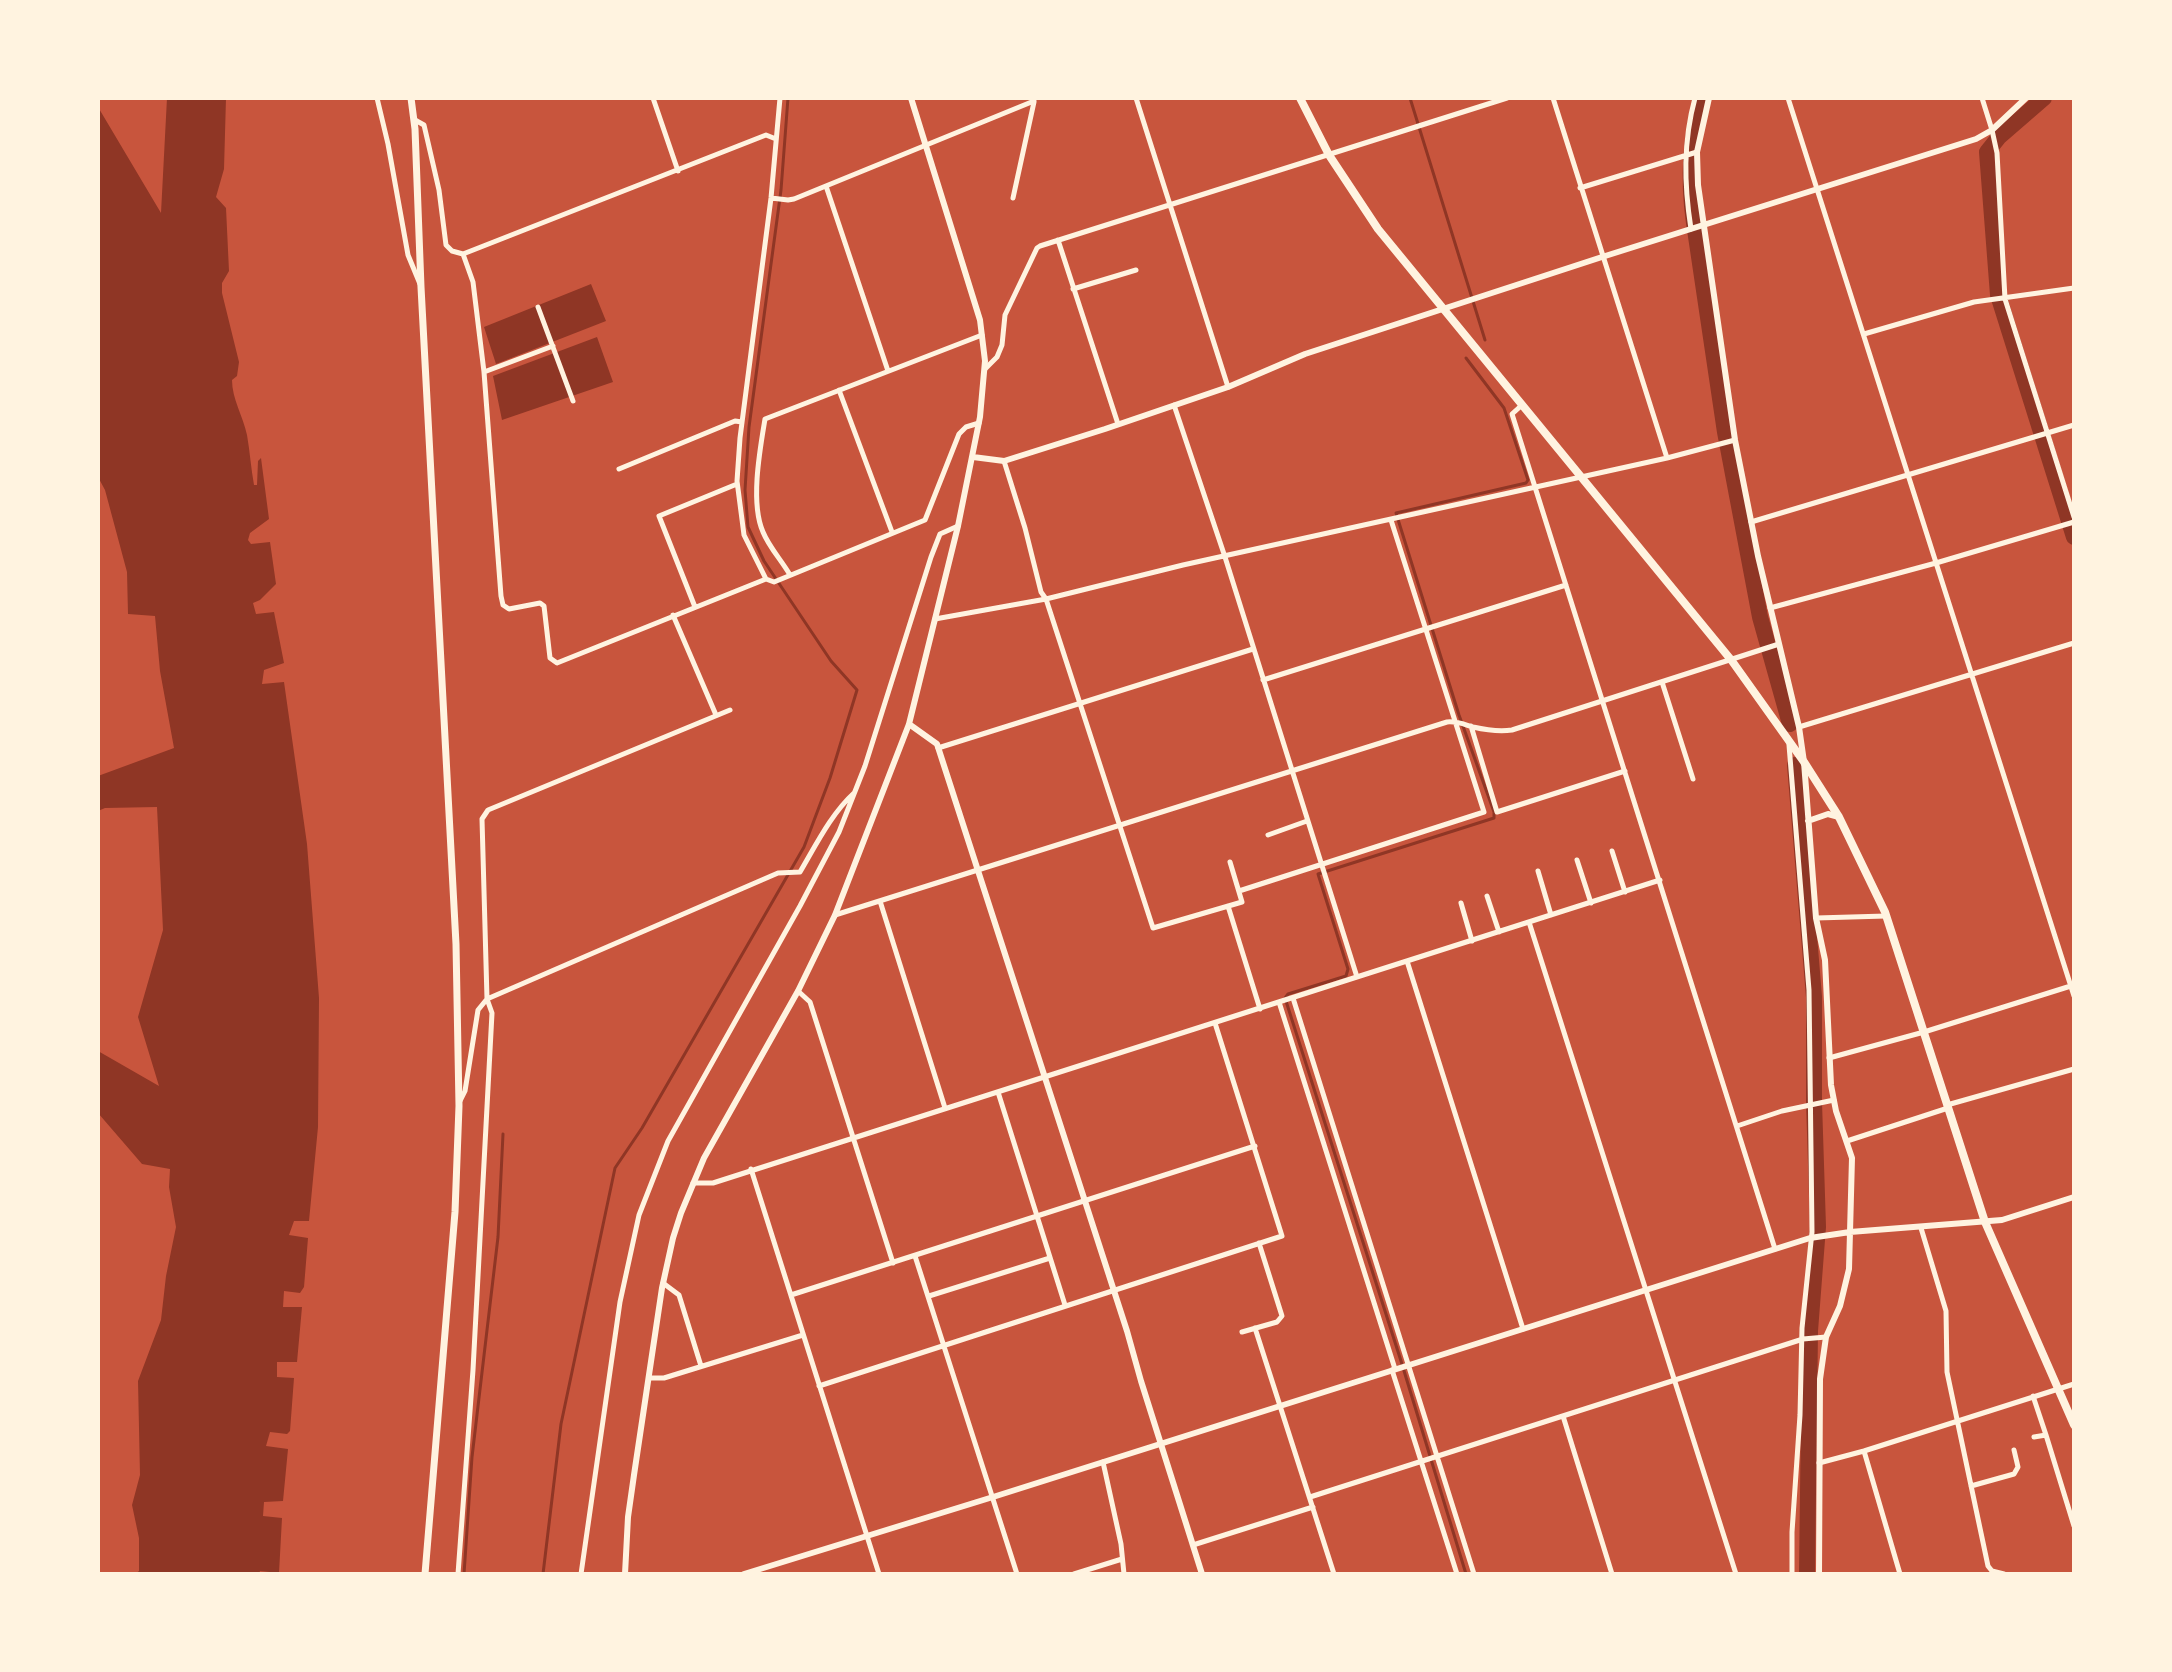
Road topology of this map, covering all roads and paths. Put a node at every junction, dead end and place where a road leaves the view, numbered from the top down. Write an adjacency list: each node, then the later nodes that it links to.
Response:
1 (377, 98): 36 (street)
2 (411, 98): 16 (main road)
3 (653, 98): 23 (street)
4 (780, 98): 18 (street)
5 (911, 98): 19 (street)
6 (1136, 98): 29 (street)
7 (1300, 98): 21 (main road)
8 (1507, 98): 21 (street)
9 (1553, 98): 25 (street)
10 (1695, 98): 22 (street)
11 (1709, 98): 20 (street)
12 (1788, 98): 26 (street)
13 (1982, 98): 17 (street)
14 (2026, 98): 17 (street)
15 (1034, 100): 19 (street); 28 (street)
16 (414, 120): 33 (street); 36 (main road)
17 (1992, 130): 26 (street); 39 (street)
18 (776, 139): 23 (street); 27 (street)
19 (926, 144): 24 (street); 43 (street)
20 (1697, 152): 22 (street); 30 (street)
21 (1329, 155): 29 (street); 41 (main road)
22 (1685, 156): 25 (street); 31 (street)
23 (678, 171): 33 (street)
24 (826, 186): 27 (street); 46 (street)
25 (1580, 188): 34 (street)
26 (1817, 189): 30 (street); 42 (street)
27 (771, 198): 53 (street)
28 (1013, 198)
29 (1170, 205): 32 (street); 48 (street)
30 (1704, 224): 31 (street); 58 (street)
31 (1691, 229): 34 (street)
32 (1058, 240): 38 (street); 45 (street)
33 (463, 254): 47 (street)
34 (1602, 257): 41 (street); 60 (street)
35 (1136, 270): 38 (street)
36 (421, 287): 147 (main road)
37 (2074, 288): 39 (street)
38 (1073, 289): 55 (street)
39 (2005, 299): 42 (street); 57 (street)
40 (538, 307): 44 (street)
41 (1443, 310): 48 (street); 52 (main road)
42 (1864, 334): 63 (street)
43 (982, 335): 45 (street); 46 (street)
44 (553, 346): 47 (street); 50 (street)
45 (985, 369): 54 (street)
46 (888, 371): 49 (street)
47 (484, 372): 80 (street)
48 (1228, 387): 51 (street)
49 (839, 390): 71 (street); 74 (street)
50 (573, 401)
51 (1174, 405): 55 (street); 72 (street)
52 (1522, 405): 64 (main road); 66 (street)
53 (742, 422): 62 (street); 65 (street)
54 (979, 423): 59 (street); 71 (street)
55 (1118, 424): 61 (street)
56 (2074, 425): 57 (street)
57 (2047, 433): 63 (street); 68 (street)
58 (1735, 440): 60 (street); 69 (street)
59 (973, 457): 61 (street); 70 (street)
60 (1667, 458): 64 (street)
61 (1004, 461): 77 (street)
62 (619, 469)
63 (1908, 475): 69 (street); 73 (street)
64 (1581, 477): 66 (street); 86 (main road)
65 (737, 484): 75 (street); 78 (street)
66 (1535, 486): 67 (street); 76 (street)
67 (1391, 520): 72 (street); 82 (street)
68 (2074, 520): 73 (street)
69 (1751, 522): 79 (street)
70 (958, 526): 81 (street); 104 (street)
71 (892, 532): 74 (street)
72 (1225, 557): 77 (street); 85 (street)
73 (1936, 563): 79 (street); 87 (street)
74 (790, 575): 75 (street)
75 (766, 579): 78 (street)
76 (1566, 585): 82 (street); 90 (street)
77 (1046, 599): 81 (street); 91 (street)
78 (695, 607): 80 (street)
79 (1770, 608): 84 (street)
80 (673, 615): 93 (street)
81 (935, 619): 95 (street)
82 (1426, 629): 88 (street); 94 (street)
83 (2074, 643): 87 (street)
84 (1779, 644): 86 (street); 97 (street)
85 (1253, 649): 88 (street); 91 (street)
86 (1732, 661): 89 (street); 98 (main road)
87 (1971, 673): 97 (street); 133 (street)
88 (1263, 680): 101 (street)
89 (1662, 682): 90 (street); 103 (street)
90 (1602, 700): 96 (street); 102 (street)
91 (1080, 705): 99 (street); 108 (street)
92 (730, 710): 93 (street)
93 (716, 715): 137 (street)
94 (1455, 721): 96 (street); 101 (street); 113 (street)
95 (909, 724): 99 (street); 124 (street)
96 (1471, 726): 102 (street)
97 (1799, 727): 100 (street)
98 (1789, 742): 100 (main road); 148 (street)
99 (938, 748): 114 (street)
100 (1804, 762): 105 (main road); 107 (street)
101 (1291, 770): 106 (street); 108 (street)
102 (1625, 771): 116 (street)
103 (1693, 779)
104 (855, 792): 137 (street); 215 (street)
105 (1839, 817): 107 (street); 126 (main road)
106 (1307, 821): 109 (street); 113 (street)
107 (1808, 821): 127 (street)
108 (1119, 824): 114 (street); 123 (street)
109 (1268, 835)
110 (1612, 851): 118 (street)
111 (1577, 860): 122 (street)
112 (1230, 862): 117 (street)
113 (1321, 865): 117 (street); 132 (street)
114 (979, 871): 120 (street); 144 (street)
115 (1538, 871): 125 (street)
116 (1660, 880): 118 (street); 151 (street)
117 (1239, 891): 123 (street)
118 (1625, 892): 122 (street)
119 (1487, 896): 129 (street)
120 (880, 901): 124 (street); 150 (street)
121 (1461, 903): 130 (street)
122 (1591, 903): 125 (street)
123 (1228, 906): 139 (street)
124 (835, 915): 134 (street)
125 (1551, 915): 128 (street)
126 (1886, 916): 127 (street); 141 (main road)
127 (1816, 918): 142 (street)
128 (1529, 922): 129 (street); 171 (street)
129 (1499, 932): 130 (street)
130 (1472, 941): 131 (street)
131 (1407, 961): 132 (street); 176 (street)
132 (1357, 977): 136 (street)
133 (2072, 985): 135 (street); 141 (street)
134 (798, 991): 152 (street); 156 (street)
135 (2074, 996)
136 (1293, 998): 138 (street); 182 (street)
137 (487, 999): 147 (street); 214 (street)
138 (1279, 1002): 139 (street); 184 (street)
139 (1260, 1009): 140 (street)
140 (1215, 1023): 144 (street); 154 (street)
141 (1924, 1032): 142 (street); 149 (main road)
142 (1829, 1058): 146 (street)
143 (2074, 1069): 149 (street)
144 (1045, 1077): 145 (street); 158 (street)
145 (998, 1092): 150 (street); 159 (street)
146 (1834, 1100): 148 (street); 153 (street)
147 (459, 1106): 213 (main road)
148 (1809, 1106): 151 (street); 163 (street)
149 (1947, 1107): 153 (street); 160 (main road)
150 (945, 1108): 152 (street)
151 (1737, 1126): 165 (street)
152 (853, 1137): 155 (street); 168 (street)
153 (1847, 1141): 162 (street)
154 (1255, 1146): 158 (street); 164 (street)
155 (751, 1169): 156 (street); 172 (street)
156 (693, 1183): 169 (street)
157 (2074, 1197): 160 (street)
158 (1085, 1202): 159 (street); 170 (street)
159 (1037, 1217): 166 (street); 167 (street)
160 (1985, 1222): 161 (street); 189 (main road)
161 (1921, 1228): 162 (street); 193 (street)
162 (1850, 1232): 163 (street); 179 (street)
163 (1810, 1238): 165 (street); 180 (street)
164 (1259, 1243): 170 (street); 175 (street)
165 (1775, 1249): 171 (street)
166 (915, 1256): 168 (street); 173 (street)
167 (1050, 1258): 173 (street); 174 (street)
168 (893, 1263): 172 (street)
169 (663, 1283): 183 (street); 185 (street)
170 (1112, 1290): 174 (street); 197 (street)
171 (1646, 1290): 176 (street); 186 (street)
172 (791, 1295): 178 (street)
173 (929, 1296): 181 (street)
174 (1065, 1305): 181 (street)
175 (1255, 1328): 177 (street); 191 (street)
176 (1523, 1329): 182 (street)
177 (1242, 1332)
178 (803, 1335): 183 (street); 188 (street)
179 (1826, 1337): 180 (street); 203 (street)
180 (1808, 1339): 186 (street); 228 (street)
181 (945, 1345): 188 (street); 205 (street)
182 (1408, 1365): 184 (street); 200 (street)
183 (701, 1366): 185 (street)
184 (1393, 1370): 191 (street); 201 (street)
185 (649, 1378): 216 (street)
186 (1674, 1380): 192 (street); 227 (street)
187 (2074, 1384): 189 (street)
188 (819, 1386): 209 (street)
189 (2058, 1389): 190 (street); 194 (main road)
190 (2033, 1396): 193 (street); 195 (street)
191 (1280, 1406): 197 (street); 206 (street)
192 (1563, 1416): 200 (street); 226 (street)
193 (1957, 1420): 199 (street); 204 (street)
194 (2074, 1425)
195 (2046, 1435): 196 (street); 208 (street)
196 (2034, 1437)
197 (1161, 1444): 202 (street); 210 (street)
198 (2014, 1450): 204 (street)
199 (1864, 1451): 203 (street); 230 (street)
200 (1435, 1457): 201 (street); 225 (street)
201 (1423, 1461): 206 (street); 224 (street)
202 (1103, 1462): 205 (street); 211 (street)
203 (1818, 1463): 229 (street)
204 (1971, 1486): 231 (street)
205 (993, 1497): 209 (street); 219 (street)
206 (1310, 1497): 207 (street)
207 (1313, 1507): 210 (street); 223 (street)
208 (2074, 1526)
209 (867, 1535): 212 (street); 218 (street)
210 (1193, 1545): 222 (street)
211 (1122, 1559): 220 (street); 221 (street)
212 (767, 1570): 217 (street)
213 (425, 1574)
214 (458, 1574)
215 (581, 1574)
216 (625, 1574)
217 (744, 1574)
218 (879, 1574)
219 (1017, 1574)
220 (1074, 1574)
221 (1124, 1574)
222 (1202, 1574)
223 (1334, 1574)
224 (1457, 1574)
225 (1474, 1574)
226 (1612, 1574)
227 (1736, 1574)
228 (1792, 1574)
229 (1819, 1574)
230 (1900, 1574)
231 (2003, 1574)

